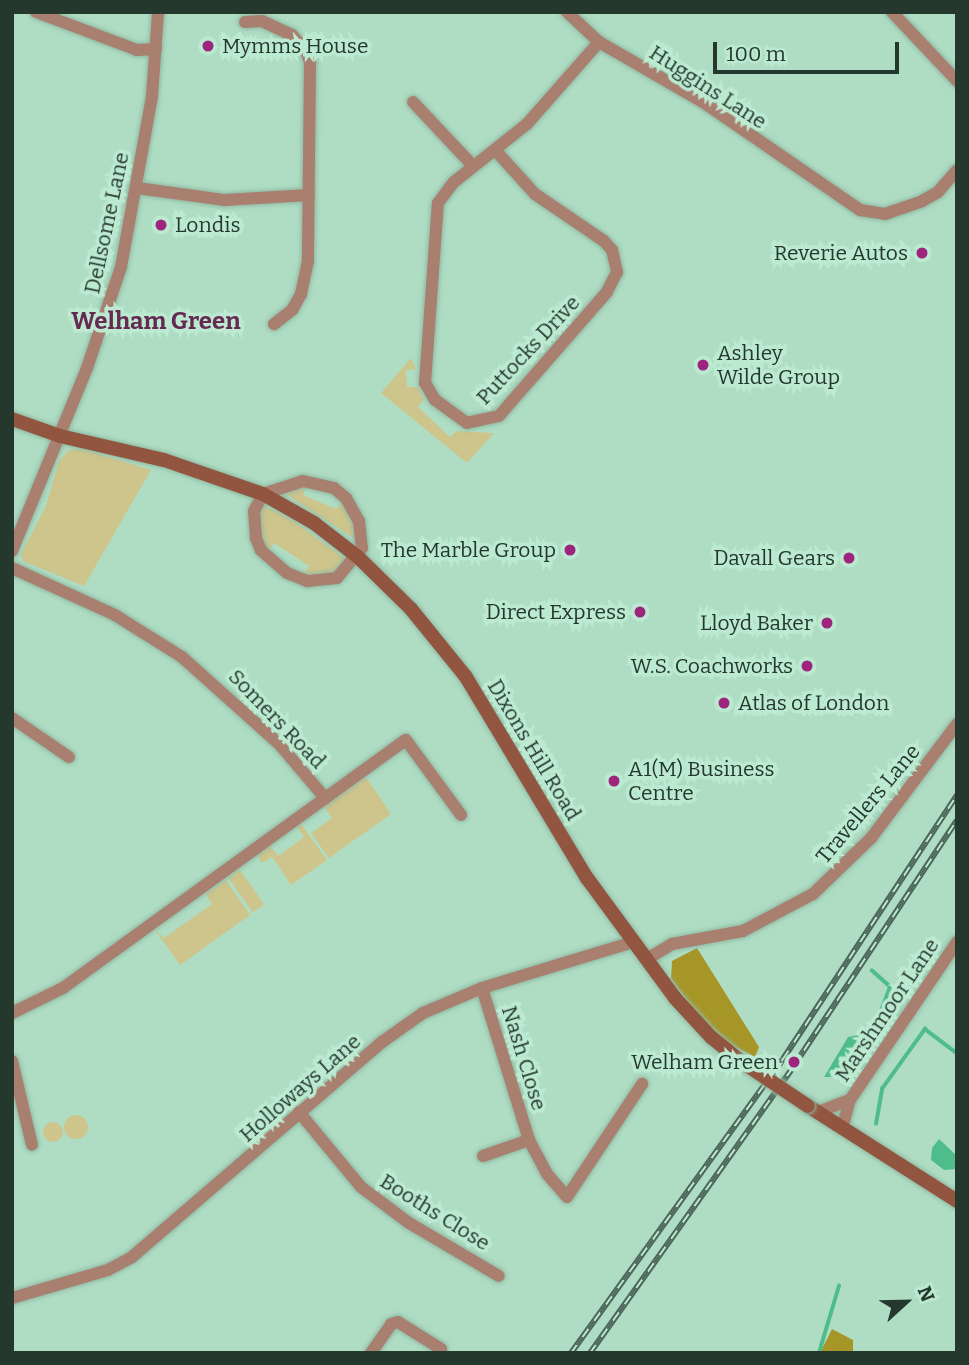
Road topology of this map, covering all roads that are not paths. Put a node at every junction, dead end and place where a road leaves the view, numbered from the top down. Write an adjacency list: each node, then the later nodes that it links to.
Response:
1 (36, 12): 9 (street)
2 (158, 12): 9 (street, Dellsome Lane)
3 (275, 12): 7 (street)
4 (567, 12): 8 (street, Huggins Lane)
5 (892, 12): 10 (street)
6 (245, 22): 7 (street)
7 (269, 25): 16 (street)
8 (599, 42): 12 (street, Puttocks Drive); 14 (street, Huggins Lane)
9 (156, 49): 15 (street, Dellsome Lane)
10 (957, 81)
11 (413, 102): 13 (street)
12 (496, 151): 13 (street, Puttocks Drive); 13 (street, Puttocks Drive)
13 (473, 166)
14 (957, 170)
15 (137, 188): 16 (street); 19 (street, Dellsome Lane)
16 (309, 194): 17 (street)
17 (274, 324)
18 (12, 419): 19 (street, Dixons Hill Road)
19 (60, 436): 20 (street, Dixons Hill Road); 21 (street, Dellsome Lane)
20 (262, 494): 22 (street, Dixons Hill Road); 22 (street); 22 (street)
21 (12, 551)
22 (358, 557): 29 (street, Dixons Hill Road)
23 (12, 568): 27 (street, Somers Road)
24 (12, 718): 26 (street)
25 (957, 724): 31 (street, Travellers Lane)
26 (69, 757)
27 (325, 798): 28 (street); 33 (street, Somers Road)
28 (461, 816)
29 (633, 942): 31 (street, Dixons Hill Road); 32 (street, Holloways Lane)
30 (957, 942): 36 (street, Marshmoor Lane)
31 (647, 959): 37 (street, Dixons Hill Road, bridge)
32 (482, 988): 38 (street, Holloways Lane); 40 (street, Nash Close)
33 (12, 1013)
34 (12, 1061): 41 (street)
35 (642, 1084): 40 (street, Nash Close)
36 (850, 1100): 37 (street, Marshmoor Lane); 39 (street, Marshmoor Lane)
37 (813, 1109): 39 (street, Dixons Hill Road)
38 (299, 1112): 44 (street, Booths Close); 45 (street, Holloways Lane)
39 (842, 1129): 43 (street, Dixons Hill Road)
40 (529, 1140): 42 (street, Nash Close)
41 (32, 1145)
42 (483, 1156)
43 (957, 1201)
44 (499, 1276)
45 (12, 1298)
46 (441, 1349): 47 (street)
47 (371, 1353)

